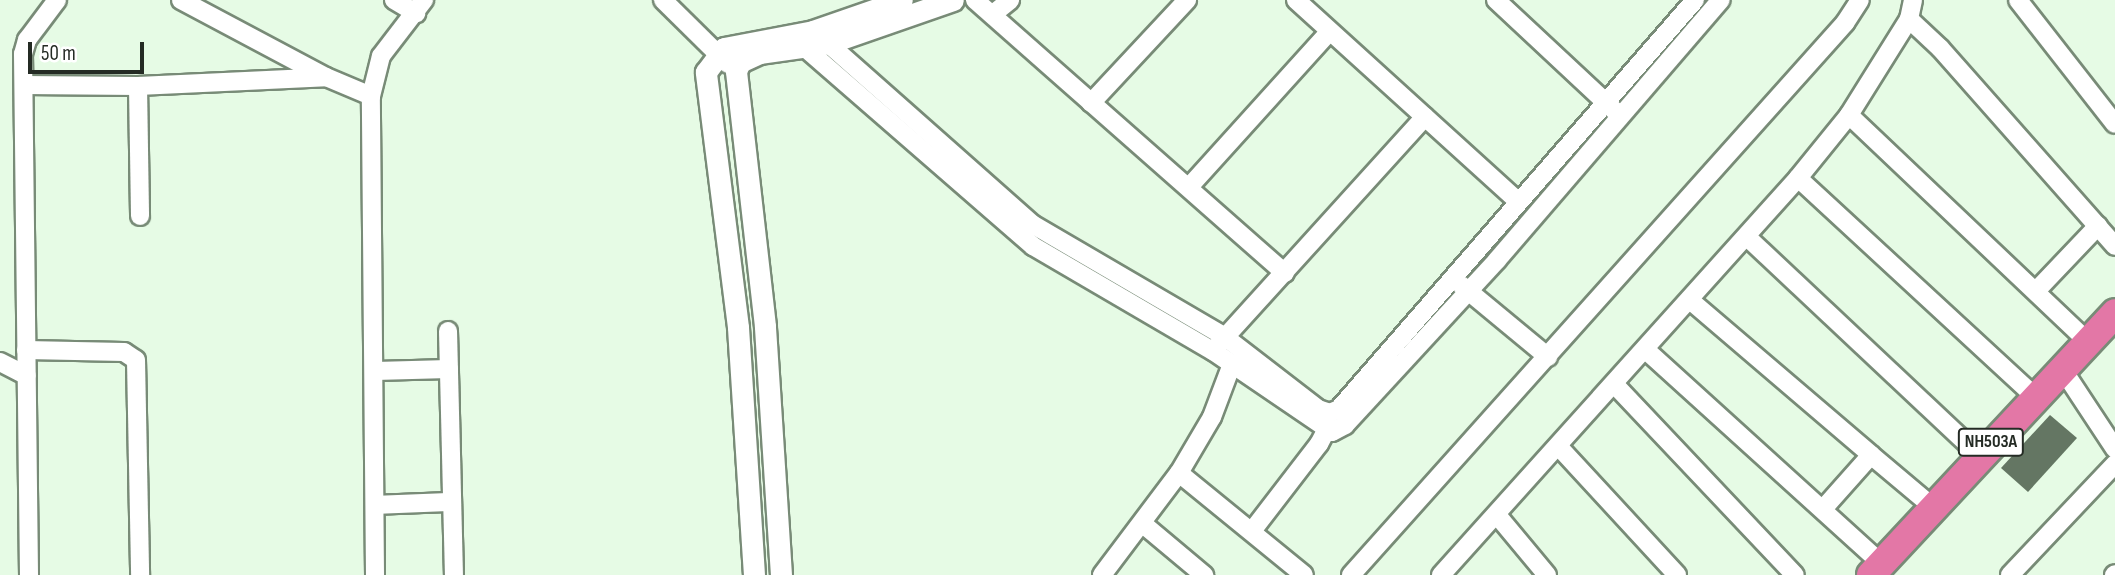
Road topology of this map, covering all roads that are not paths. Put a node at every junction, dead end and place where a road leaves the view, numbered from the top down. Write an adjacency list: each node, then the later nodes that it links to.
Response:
1 (57, 0): 25 (street)
2 (181, 0): 24 (street)
3 (394, 0): 17 (street)
4 (902, 0): 21 (street)
5 (953, 0): 21 (street)
6 (975, 0): 18 (street)
7 (1010, 0): 18 (street)
8 (1187, 0): 29 (street)
9 (1296, 0): 20 (street)
10 (1496, 0): 28 (street)
11 (1721, 0): 31 (street)
12 (1860, 0): 53 (street)
13 (1913, 0): 19 (street)
14 (2018, 0): 33 (street)
15 (1693, 1): 28 (street)
16 (669, 2): 22 (street)
17 (420, 6): 27 (street)
18 (993, 14): 29 (street)
19 (1909, 19): 30 (street); 38 (street)
20 (1331, 31): 32 (street); 35 (street)
21 (810, 40): 22 (street); 23 (street); 48 (street); 51 (street)
22 (717, 53): 23 (street); 82 (street)
23 (736, 71): 83 (street)
24 (327, 78): 26 (street); 27 (street)
25 (24, 85): 26 (street); 50 (street)
26 (138, 86): 37 (street)
27 (371, 96): 58 (street)
28 (1605, 102): 31 (street); 36 (street)
29 (1091, 103): 35 (street)
30 (1849, 115): 34 (street); 44 (street)
31 (1621, 116): 43 (street)
32 (1425, 117): 36 (street); 41 (street)
33 (2115, 124)
34 (1798, 178): 39 (street); 61 (street)
35 (1189, 187): 41 (street)
36 (1518, 201): 42 (street)
37 (140, 216)
38 (2098, 226): 40 (street); 44 (street)
39 (1747, 237): 45 (street); 67 (street)
40 (2115, 246)
41 (1285, 273): 48 (street)
42 (1452, 278): 43 (street); 62 (street)
43 (1468, 291): 53 (street); 63 (street)
44 (2036, 291): 49 (street)
45 (1690, 301): 52 (street); 66 (street)
46 (2115, 313): 49 (highway, NH503A)
47 (449, 331): 57 (street)
48 (1225, 337): 51 (street); 62 (street)
49 (2087, 341): 56 (highway, NH503A)
50 (26, 350): 59 (street); 79 (street)
51 (1213, 351): 55 (street)
52 (1647, 351): 60 (street); 73 (street)
53 (1548, 356): 87 (street)
54 (0, 362): 59 (street)
55 (1232, 364): 63 (street); 69 (street)
56 (2061, 367): 61 (highway, NH503A); 65 (street)
57 (449, 369): 58 (street); 70 (street)
58 (375, 371): 71 (street)
59 (27, 376): 78 (street)
60 (1616, 386): 64 (street); 91 (street)
61 (2034, 396): 67 (highway, NH503A)
62 (1325, 413): 63 (street)
63 (1326, 431): 76 (street)
64 (1559, 447): 74 (street); 90 (street)
65 (2115, 449)
66 (1871, 455): 72 (street); 73 (street)
67 (1979, 455): 72 (highway, NH503A)
68 (2115, 464): 92 (street)
69 (1180, 473): 75 (street); 76 (street)
70 (452, 502): 71 (street); 81 (street)
71 (376, 505): 80 (street)
72 (1933, 507): 77 (highway, NH503A)
73 (1824, 509): 77 (street)
74 (1497, 516): 88 (street); 89 (street)
75 (1143, 524): 84 (street); 85 (street)
76 (1252, 531): 86 (street)
77 (1876, 569)
78 (29, 575)
79 (140, 575)
80 (375, 575)
81 (454, 575)
82 (754, 575)
83 (781, 575)
84 (1102, 575)
85 (1204, 575)
86 (1304, 575)
87 (1351, 575)
88 (1441, 575)
89 (1547, 575)
90 (1677, 575)
91 (1795, 575)
92 (2010, 575)

